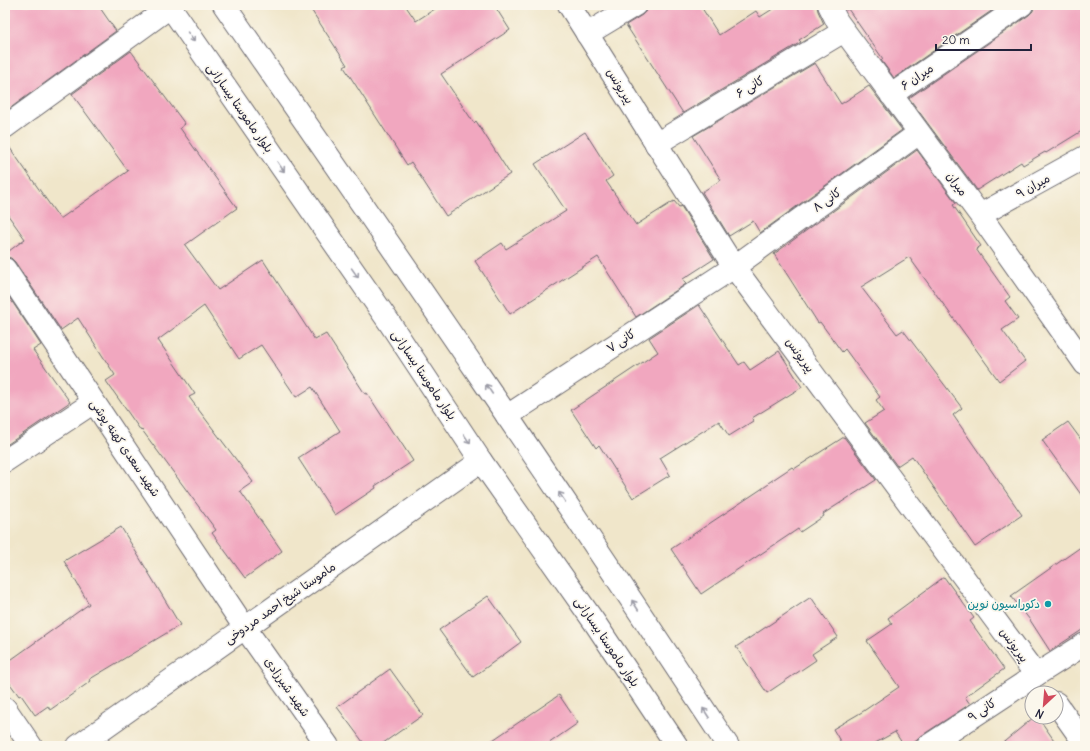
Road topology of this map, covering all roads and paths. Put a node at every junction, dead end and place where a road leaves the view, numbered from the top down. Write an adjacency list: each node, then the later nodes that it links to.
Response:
1 (224, 5): 19 (street, one-way to 1)
2 (569, 5): 8 (street, پیریونس)
3 (635, 5): 8 (street)
4 (829, 5): 7 (street, میران)
5 (1022, 5): 9 (street, میران ۶)
6 (169, 6): 10 (street); 21 (street, بلوار ماموستا بیسارانی, one-way to 21)
7 (844, 30): 9 (street, میران); 12 (street, کانی ۶)
8 (587, 34): 12 (street, پیریونس)
9 (891, 95): 11 (street, میران)
10 (5, 127)
11 (920, 133): 14 (street, میران); 15 (street, کانی ۸)
12 (656, 144): 15 (street, پیریونس)
13 (1085, 157): 14 (street, میران ۹)
14 (980, 215): 17 (street, میران)
15 (734, 266): 19 (street, کانی ۷); 24 (street, پیریونس)
16 (5, 269): 18 (street, شهید سعدی کهنه پوشی)
17 (1085, 364)
18 (94, 402): 20 (street); 22 (street, شهید سعدی کهنه پوشی)
19 (507, 416): 33 (street, one-way to 19)
20 (5, 461)
21 (481, 461): 22 (street, ماموستا شیخ احمد مردوخی); 32 (street, بلوار ماموستا بیسارانی)
22 (245, 628): 30 (street, ماموستا شیخ احمد مردوخی); 31 (street, شهید شیرزادی)
23 (1085, 644): 24 (street, کانی ۹)
24 (1036, 675): 25 (street, پیریونس); 34 (street, کانی ۹)
25 (1043, 685)
26 (5, 708): 29 (street)
27 (1064, 714): 28 (street)
28 (1085, 744)
29 (31, 746)
30 (78, 746)
31 (328, 746)
32 (677, 746)
33 (728, 746)
34 (928, 746)

